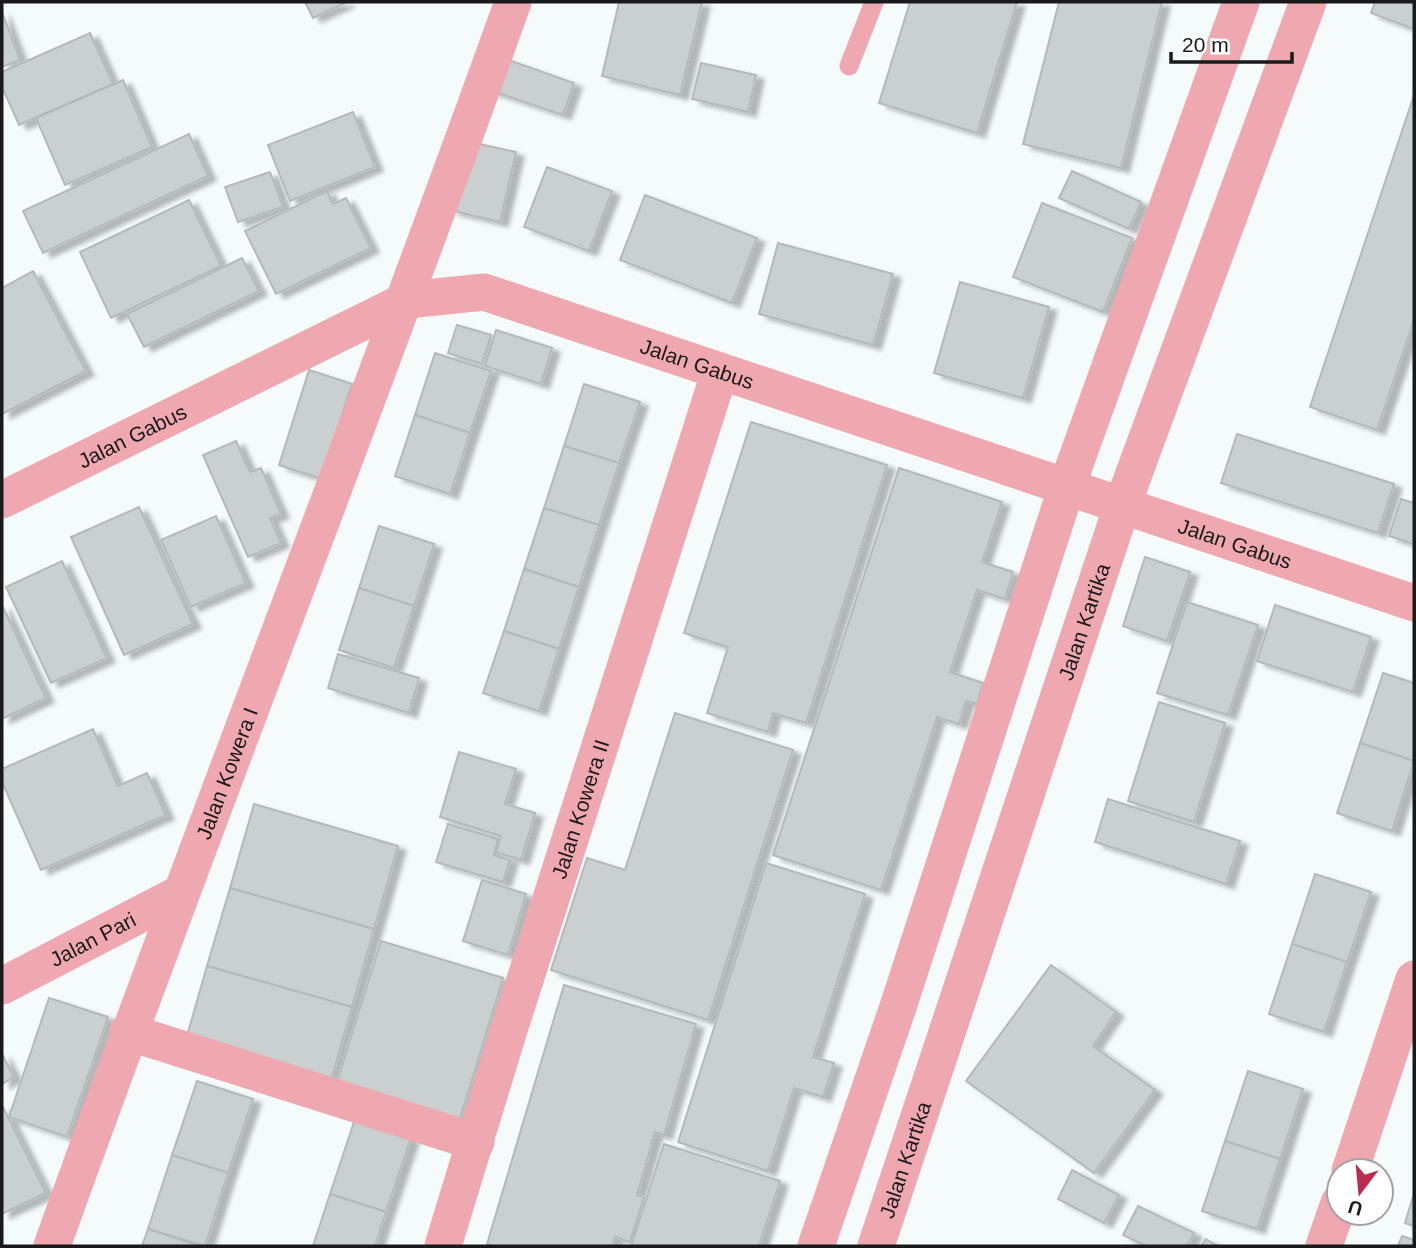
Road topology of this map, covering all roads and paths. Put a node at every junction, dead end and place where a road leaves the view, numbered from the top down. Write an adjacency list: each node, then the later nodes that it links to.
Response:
1 (513, 2): 6 (street, Jalan Kowera I)
2 (874, 2): 5 (lane)
3 (1241, 2): 8 (street)
4 (1308, 2): 10 (street, Jalan Kartika)
5 (849, 66)
6 (407, 300): 7 (street, Jalan Gabus); 9 (street, Jalan Gabus); 12 (street, Jalan Kowera I)
7 (720, 371): 8 (street, Jalan Gabus); 18 (street, Jalan Kowera II)
8 (1067, 486): 10 (street, Jalan Gabus); 15 (street)
9 (2, 500)
10 (1122, 506): 11 (street, Jalan Gabus); 16 (street, Jalan Kartika)
11 (1414, 603)
12 (181, 892): 14 (street, Jalan Pari); 17 (street, Jalan Kowera I)
13 (1414, 979): 19 (street)
14 (2, 986)
15 (898, 1007): 16 (street); 23 (street)
16 (948, 1029): 24 (street, Jalan Kartika)
17 (128, 1032): 18 (street); 21 (street, Jalan Kowera I)
18 (476, 1142): 22 (street, Jalan Kowera II)
19 (1355, 1157)
20 (1331, 1227): 25 (street)
21 (52, 1246)
22 (443, 1246)
23 (816, 1246)
24 (876, 1246)
25 (1324, 1246)

